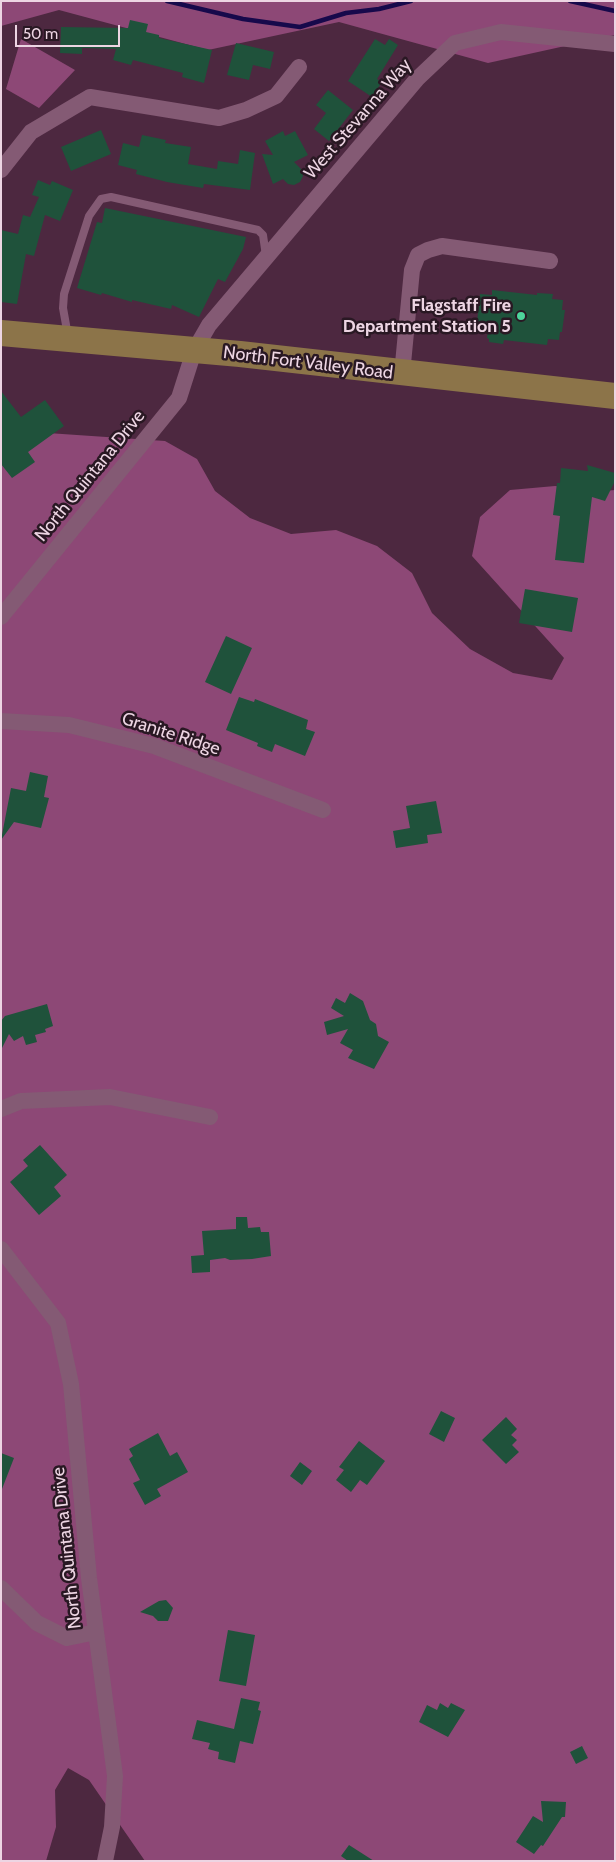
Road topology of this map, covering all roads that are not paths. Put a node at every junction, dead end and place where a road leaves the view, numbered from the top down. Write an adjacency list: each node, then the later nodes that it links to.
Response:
1 (615, 44): 4 (street, West Stevanna Way)
2 (299, 67): 3 (street)
3 (1, 170)
4 (266, 257): 7 (lane); 8 (street, West Stevanna Way)
5 (550, 261): 9 (street)
6 (1, 332): 7 (main road, North Fort Valley Road)
7 (68, 338): 8 (main road, North Fort Valley Road)
8 (194, 351): 9 (main road, North Fort Valley Road); 11 (street, North Quintana Drive)
9 (402, 374): 10 (main road, North Fort Valley Road)
10 (615, 396)
11 (1, 617)
12 (1, 721): 13 (street, Granite Ridge)
13 (323, 810)
14 (1, 1108): 15 (street)
15 (210, 1117)
16 (1, 1249): 18 (street, North Quintana Drive)
17 (1, 1588): 18 (street)
18 (96, 1632): 19 (street, North Quintana Drive)
19 (105, 1861)

